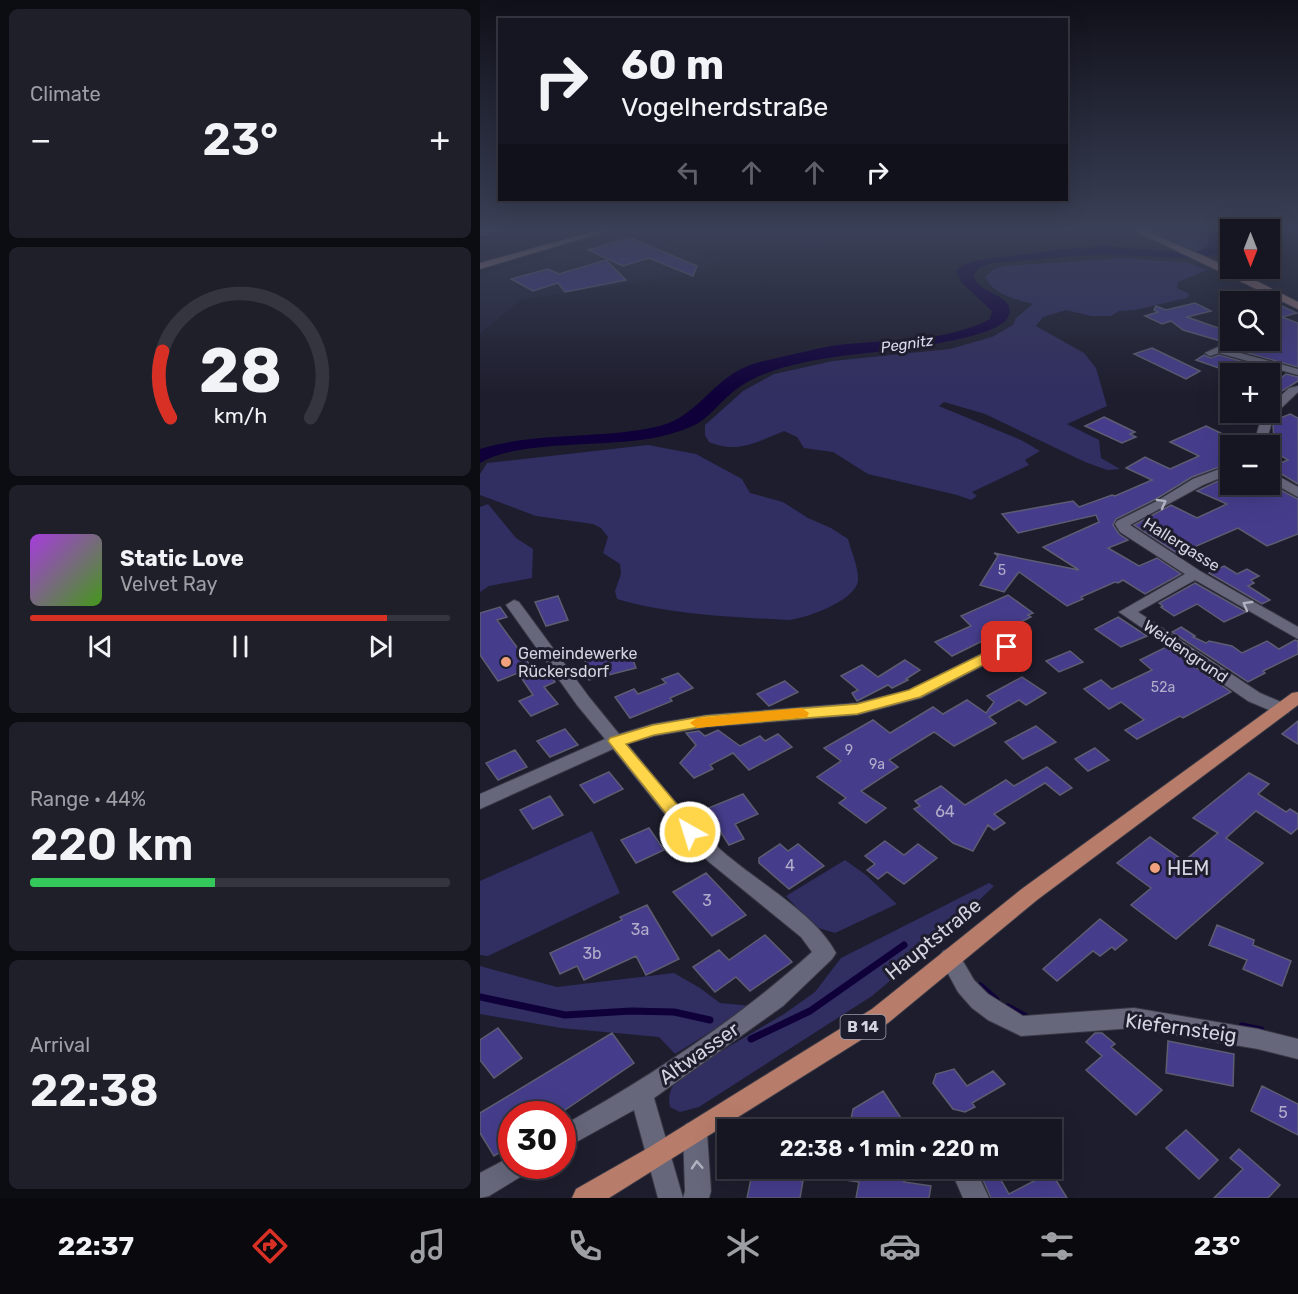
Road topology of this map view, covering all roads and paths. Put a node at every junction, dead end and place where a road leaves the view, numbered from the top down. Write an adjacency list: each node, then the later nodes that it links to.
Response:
1 (1255, 284): 2 (main road)
2 (1298, 306)
3 (1210, 353): 4 (street)
4 (1298, 372)
5 (1298, 389): 6 (street)
6 (1262, 435)
7 (1220, 473): 10 (street, Hallergasse, one-way to 7)
8 (1280, 482): 9 (street)
9 (1298, 493)
10 (1195, 574): 12 (street, Hallergasse, one-way to 10); 15 (street, Weidengrund)
11 (514, 605): 16 (street)
12 (1298, 634)
13 (1007, 647): 16 (street)
14 (1298, 697): 15 (main road, Hauptstraße / B 14)
15 (1282, 709): 18 (main road, Hauptstraße / B 14)
16 (616, 741): 17 (street); 20 (street, Altwasser)
17 (480, 802)
18 (950, 957): 19 (street, Kiefernsteig); 22 (main road, Hauptstraße / B 14)
19 (1298, 1049)
20 (640, 1094): 21 (street, Altwasser); 23 (street)
21 (576, 1131)
22 (695, 1132): 23 (main road, Hauptstraße / B 14); 29 (street, one-way to 22)
23 (657, 1156): 27 (main road, Hauptstraße / B 14); 28 (street)
24 (498, 1176): 26 (street)
25 (967, 1179): 30 (street)
26 (480, 1186)
27 (585, 1198)
28 (670, 1198)
29 (696, 1198)
30 (976, 1198)

